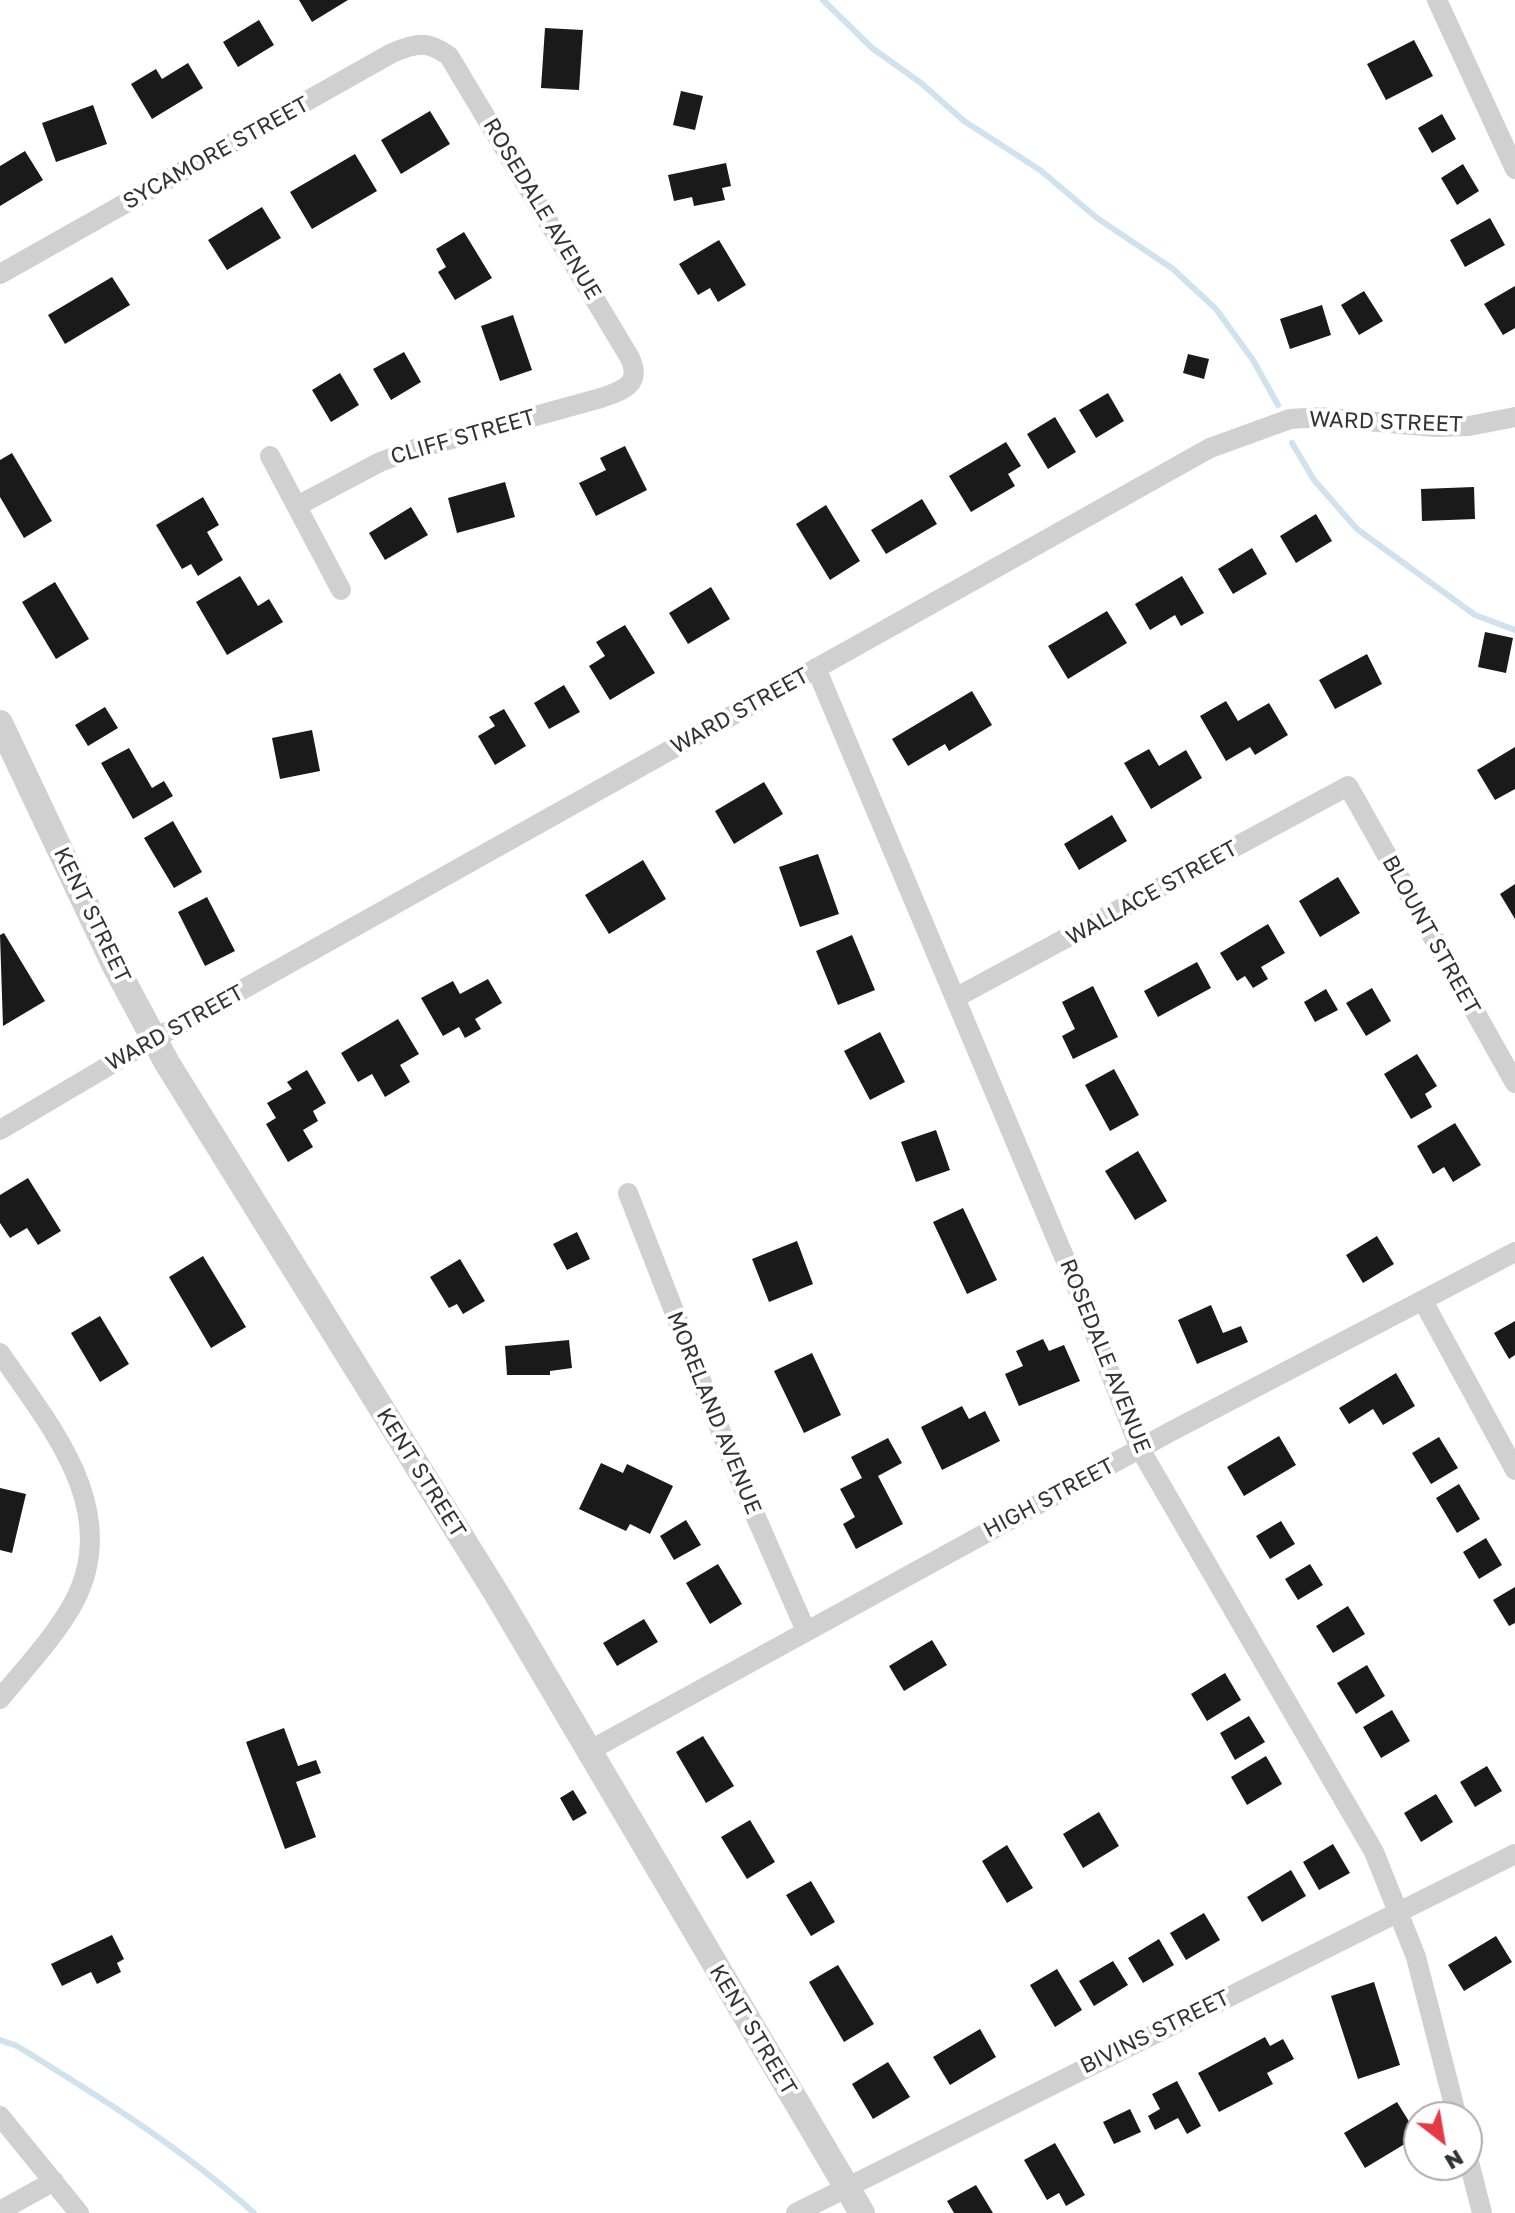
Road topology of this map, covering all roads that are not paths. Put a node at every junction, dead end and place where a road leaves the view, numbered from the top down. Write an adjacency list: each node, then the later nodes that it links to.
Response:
1 (1437, 0): 3 (street)
2 (435, 45): 4 (street, SYCAMORE STREET); 5 (street, ROSEDALE AVENUE)
3 (1515, 169)
4 (0, 274)
5 (633, 380): 8 (street, CLIFF STREET)
6 (1515, 417): 10 (street, WARD STREET)
7 (270, 456): 8 (street)
8 (297, 506): 9 (street)
9 (341, 590)
10 (816, 668): 13 (street, ROSEDALE AVENUE); 14 (street, WARD STREET)
11 (0, 723): 14 (street, KENT STREET)
12 (1348, 786): 13 (street, WALLACE STREET); 15 (street, BLOUNT STREET)
13 (955, 998): 21 (street, ROSEDALE AVENUE)
14 (154, 1039): 16 (street, WARD STREET); 25 (street, KENT STREET)
15 (1515, 1083)
16 (0, 1130)
17 (628, 1193): 23 (street, MORELAND AVENUE)
18 (1515, 1252): 19 (street, HIGH STREET)
19 (1423, 1301): 21 (street, HIGH STREET); 22 (street)
20 (0, 1353): 24 (street)
21 (1140, 1449): 23 (street, HIGH STREET); 27 (street, ROSEDALE AVENUE)
22 (1515, 1470)
23 (806, 1631): 25 (street, HIGH STREET)
24 (0, 1699)
25 (587, 1752): 32 (street, KENT STREET)
26 (1515, 1854): 27 (street, BIVINS STREET)
27 (1398, 1912): 28 (street, ROSEDALE AVENUE); 32 (street, BIVINS STREET)
28 (1453, 2101)
29 (0, 2116): 30 (street)
30 (54, 2181): 33 (street); 34 (street)
31 (1474, 2181): 37 (street)
32 (846, 2187): 35 (street, BIVINS STREET); 36 (street, KENT STREET)
33 (0, 2211)
34 (79, 2213)
35 (796, 2213)
36 (862, 2213)
37 (1482, 2213)

